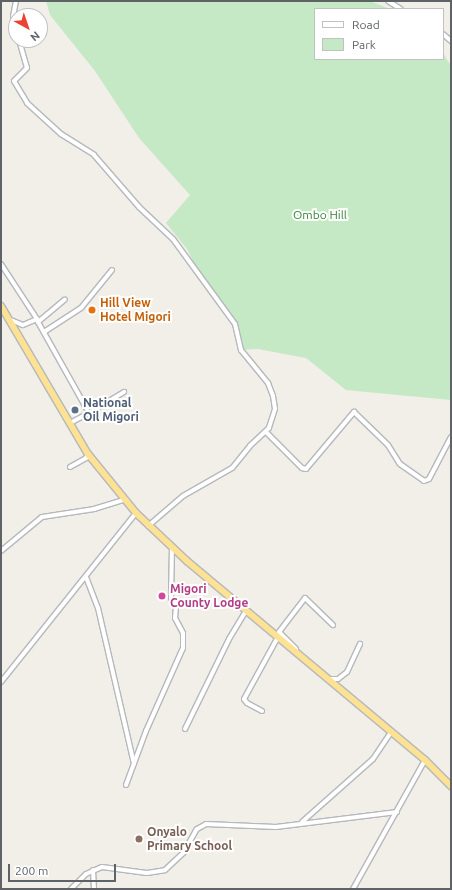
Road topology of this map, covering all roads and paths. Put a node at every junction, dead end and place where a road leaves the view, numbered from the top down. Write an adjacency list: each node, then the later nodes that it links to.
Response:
1 (388, 1): 2 (street)
2 (399, 8)
3 (21, 48): 15 (street)
4 (1, 264): 10 (street)
5 (112, 270): 11 (street)
6 (65, 299): 10 (street)
7 (1, 306): 8 (highway)
8 (3, 314): 9 (highway)
9 (11, 320): 10 (street); 14 (highway)
10 (38, 321): 11 (street)
11 (44, 332): 13 (street)
12 (124, 392): 13 (street)
13 (90, 412): 14 (street)
14 (70, 423): 17 (highway)
15 (266, 432): 16 (street); 21 (street)
16 (451, 437)
17 (88, 454): 18 (street); 19 (highway)
18 (70, 467)
19 (124, 500): 20 (highway); 23 (street)
20 (136, 513): 21 (highway); 24 (street)
21 (148, 526): 22 (highway)
22 (172, 548): 25 (highway); 35 (street)
23 (1, 551)
24 (86, 577): 30 (street); 35 (street)
25 (246, 611): 27 (highway); 32 (street)
26 (333, 625): 29 (street)
27 (278, 636): 29 (highway); 31 (street)
28 (360, 644): 29 (street)
29 (328, 679): 33 (highway)
30 (1, 682)
31 (262, 711)
32 (185, 729)
33 (391, 732): 34 (highway); 39 (street)
34 (425, 760): 37 (highway); 38 (street)
35 (134, 764): 36 (street)
36 (126, 785)
37 (451, 786)
38 (397, 812): 39 (street); 43 (street)
39 (302, 823): 40 (street)
40 (93, 870): 41 (street); 42 (street)
41 (71, 889)
42 (94, 889)
43 (353, 889)

